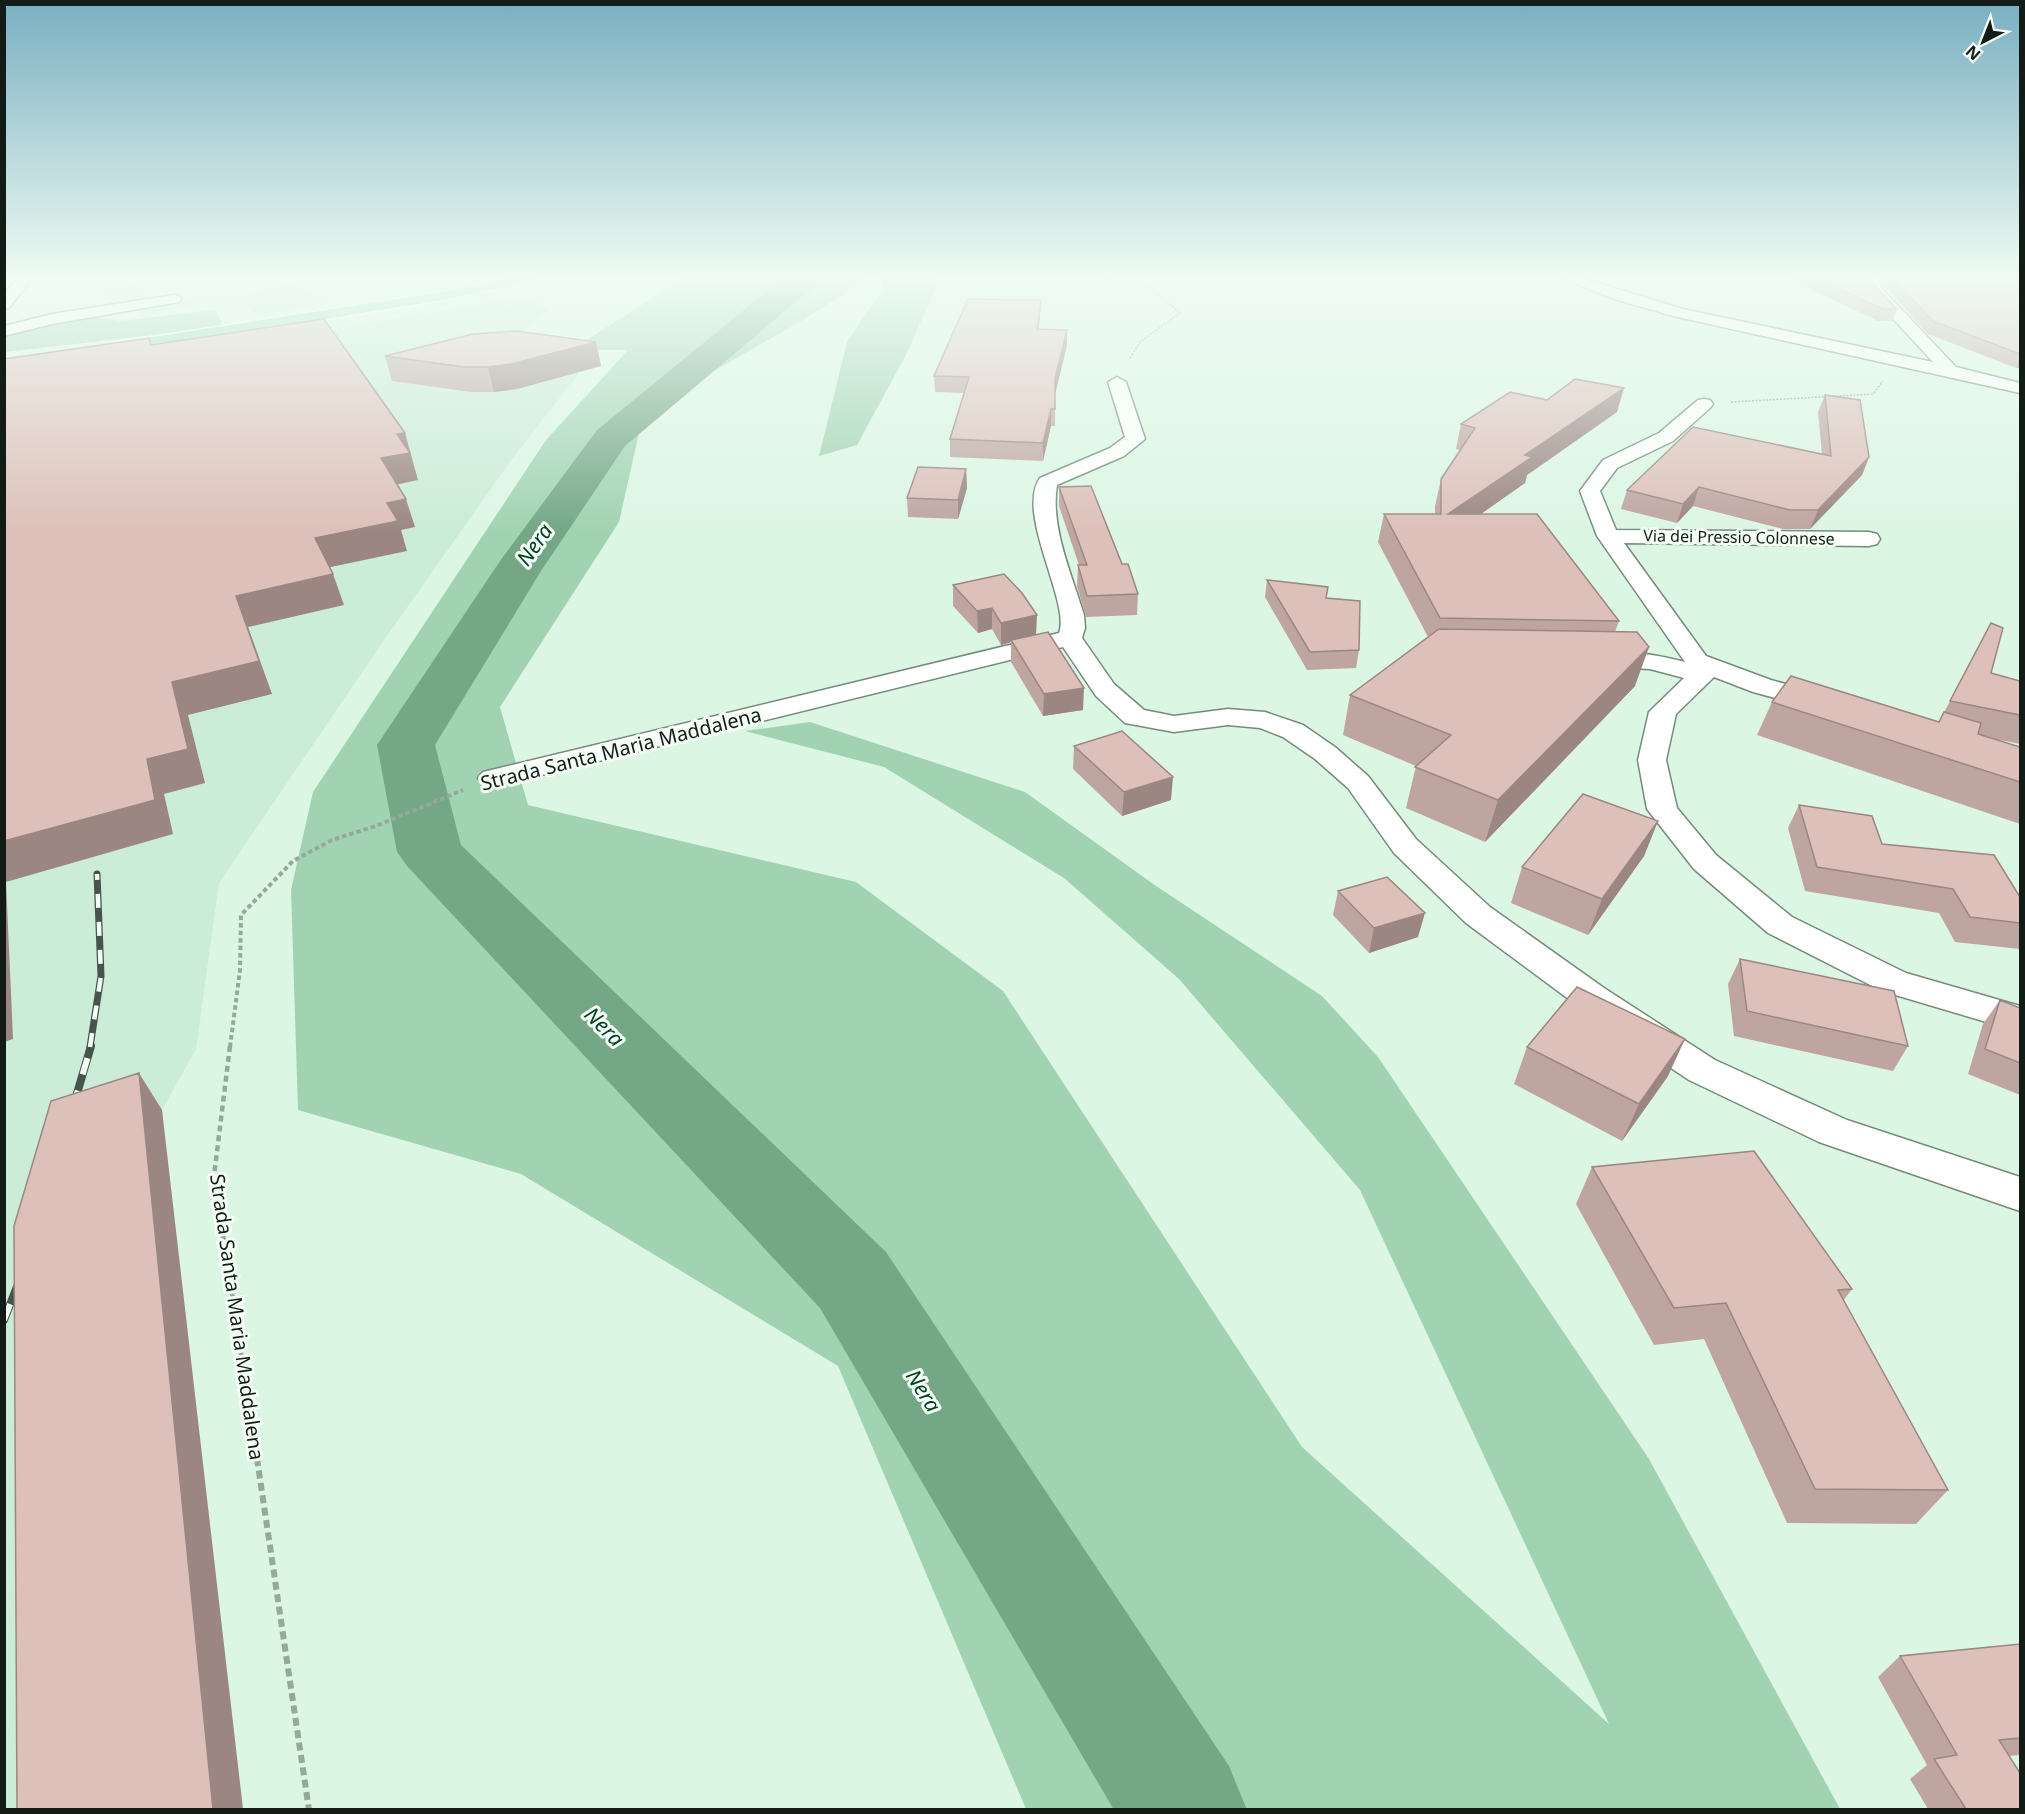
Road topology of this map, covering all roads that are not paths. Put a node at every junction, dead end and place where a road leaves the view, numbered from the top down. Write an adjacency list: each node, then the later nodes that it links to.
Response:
1 (1915, 363): 3 (street)
2 (1943, 363): 3 (street)
3 (1948, 368): 5 (street)
4 (1117, 382): 9 (street)
5 (2020, 388)
6 (1704, 404): 7 (street, Via dei Pressio Colonnese)
7 (1608, 536): 8 (street, Via dei Pressio Colonnese); 11 (street, Via dei Pressio Colonnese)
8 (1869, 539)
9 (1069, 638): 13 (street, Strada Santa Maria Maddalena); 15 (street)
10 (1570, 660): 11 (street)
11 (1700, 668): 12 (street); 14 (street)
12 (1851, 711)
13 (493, 778)
14 (2020, 1019)
15 (2020, 1194)

